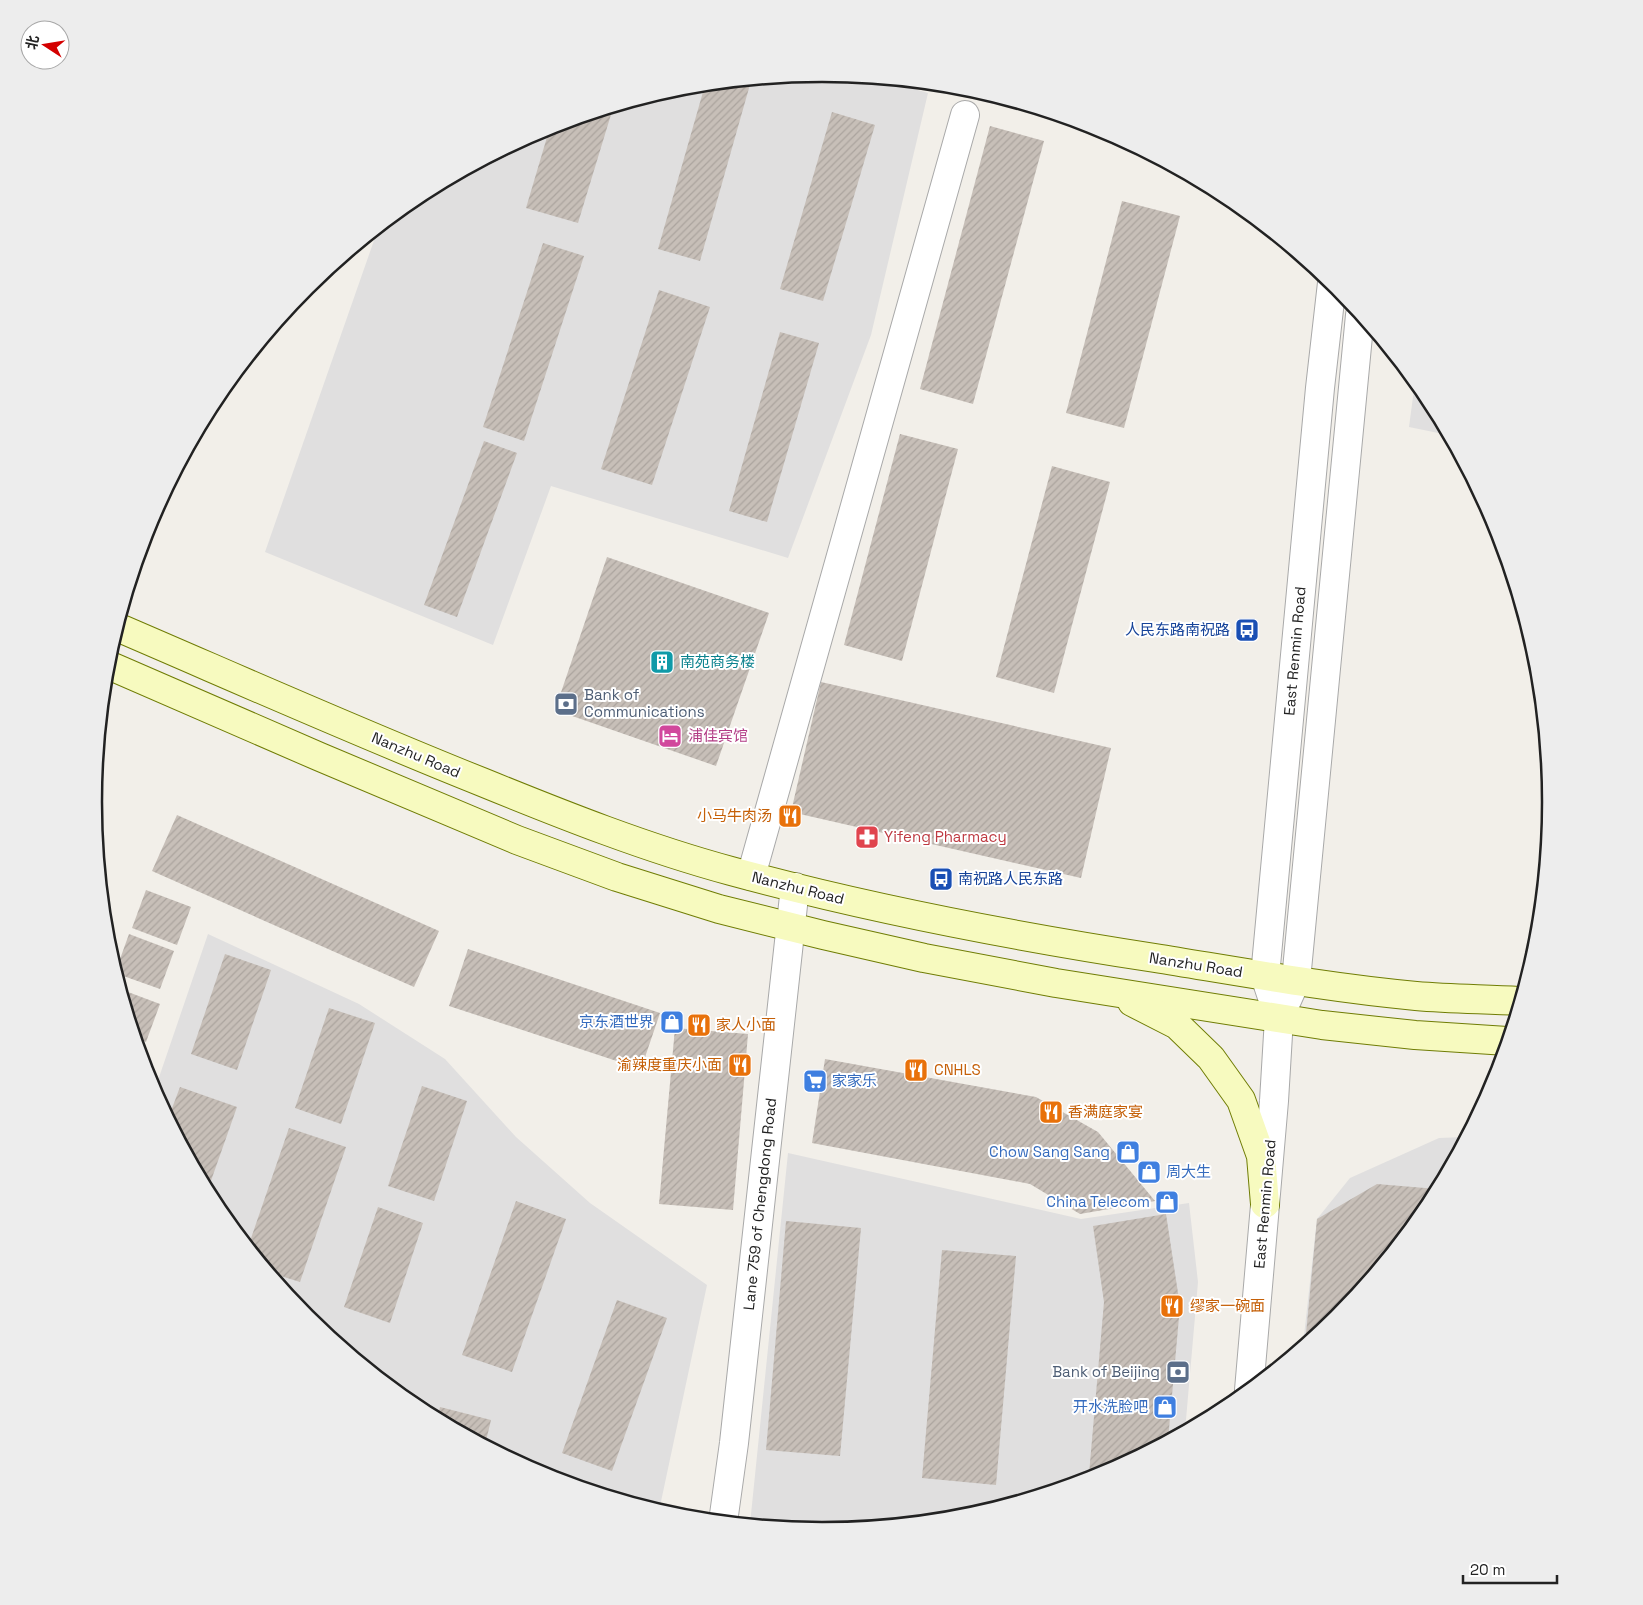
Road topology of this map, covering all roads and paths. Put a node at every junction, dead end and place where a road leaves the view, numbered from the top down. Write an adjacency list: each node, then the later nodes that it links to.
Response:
1 (965, 115): 6 (street)
2 (1331, 293): 9 (street, East Renmin Road)
3 (1359, 324): 10 (street, East Renmin Road)
4 (123, 629): 6 (main road, Nanzhu Road)
5 (114, 668): 8 (main road)
6 (751, 876): 7 (main road, Nanzhu Road)
7 (795, 887): 8 (street, Lane 759 of Chengdong Road); 9 (main road, Nanzhu Road)
8 (791, 927): 11 (main road); 17 (street, Lane 759 of Chengdong Road)
9 (1265, 976): 10 (main road, Nanzhu Road); 13 (street, East Renmin Road)
10 (1296, 980): 12 (main road, Nanzhu Road); 13 (street, East Renmin Road)
11 (1110, 992): 13 (main road); 15 (main road)
12 (1513, 1001)
13 (1279, 1018): 14 (main road); 15 (street, East Renmin Road)
14 (1501, 1040)
15 (1265, 1204): 16 (street, East Renmin Road)
16 (1250, 1381)
17 (724, 1515)

